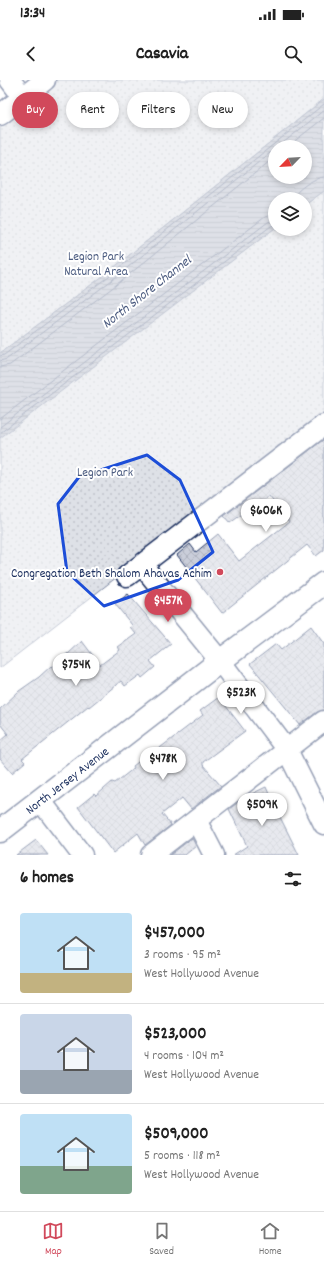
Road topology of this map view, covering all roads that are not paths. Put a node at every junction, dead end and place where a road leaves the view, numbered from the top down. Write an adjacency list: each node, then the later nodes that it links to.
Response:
1 (10, 80): 3 (street)
2 (45, 80): 4 (street)
3 (19, 92)
4 (29, 92)
5 (12, 106): 6 (street)
6 (0, 115)
7 (324, 425): 9 (street)
8 (324, 583): 9 (main road, North Jersey Avenue)
9 (220, 661): 11 (street); 12 (main road, North Jersey Avenue)
10 (324, 721): 11 (street)
11 (287, 750): 13 (street); 14 (street)
12 (40, 800): 15 (main road, North Jersey Avenue); 16 (street)
13 (196, 820): 17 (street); 18 (street)
14 (324, 824)
15 (0, 831)
16 (82, 855)
17 (151, 855)
18 (214, 855)

